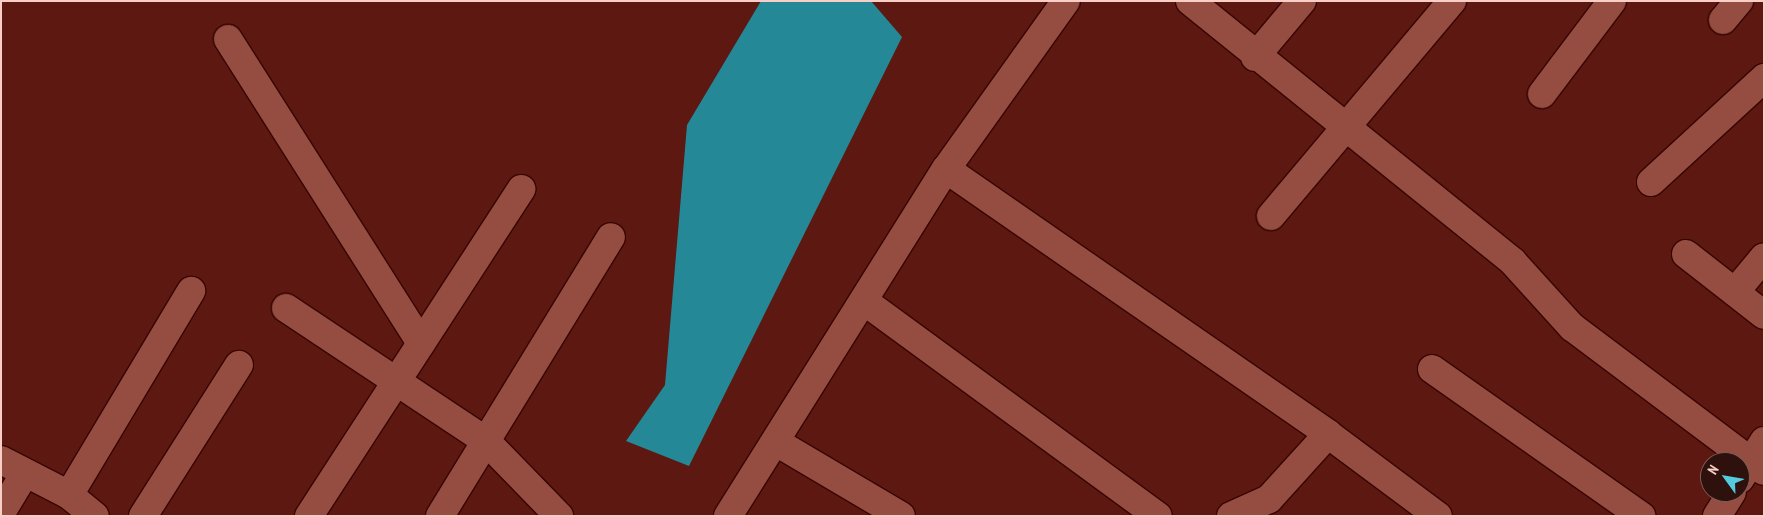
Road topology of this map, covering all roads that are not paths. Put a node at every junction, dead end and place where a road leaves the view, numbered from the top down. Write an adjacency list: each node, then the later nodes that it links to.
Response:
1 (1066, 1): 11 (street)
2 (1190, 1): 7 (street)
3 (1302, 1): 7 (street)
4 (1452, 1): 10 (street)
5 (1612, 1): 9 (street)
6 (228, 39): 23 (street)
7 (1255, 57): 10 (street)
8 (1764, 78): 12 (street)
9 (1542, 94)
10 (1345, 129): 14 (street); 31 (street)
11 (946, 169): 20 (street); 28 (street)
12 (1651, 182)
13 (521, 190): 23 (street)
14 (1271, 216)
15 (611, 237): 27 (street)
16 (1686, 254): 19 (street)
17 (1764, 257): 19 (street)
18 (191, 291): 33 (street)
19 (1735, 292): 22 (street)
20 (864, 301): 29 (street); 44 (street)
21 (286, 308): 26 (street)
22 (1764, 315)
23 (421, 343): 26 (street)
24 (239, 365): 38 (street)
25 (1432, 369): 46 (street)
26 (396, 381): 27 (street); 39 (street)
27 (486, 441): 40 (street); 41 (street)
28 (1337, 441): 36 (street); 45 (street)
29 (776, 442): 42 (street); 43 (street)
30 (1, 460): 32 (street)
31 (1754, 463)
32 (25, 473): 33 (street); 35 (street)
33 (69, 495): 37 (street)
34 (1726, 502): 47 (street)
35 (1, 513)
36 (1244, 514)
37 (95, 516)
38 (143, 516)
39 (309, 516)
40 (440, 516)
41 (559, 516)
42 (728, 516)
43 (901, 516)
44 (1158, 516)
45 (1438, 516)
46 (1641, 516)
47 (1717, 516)

